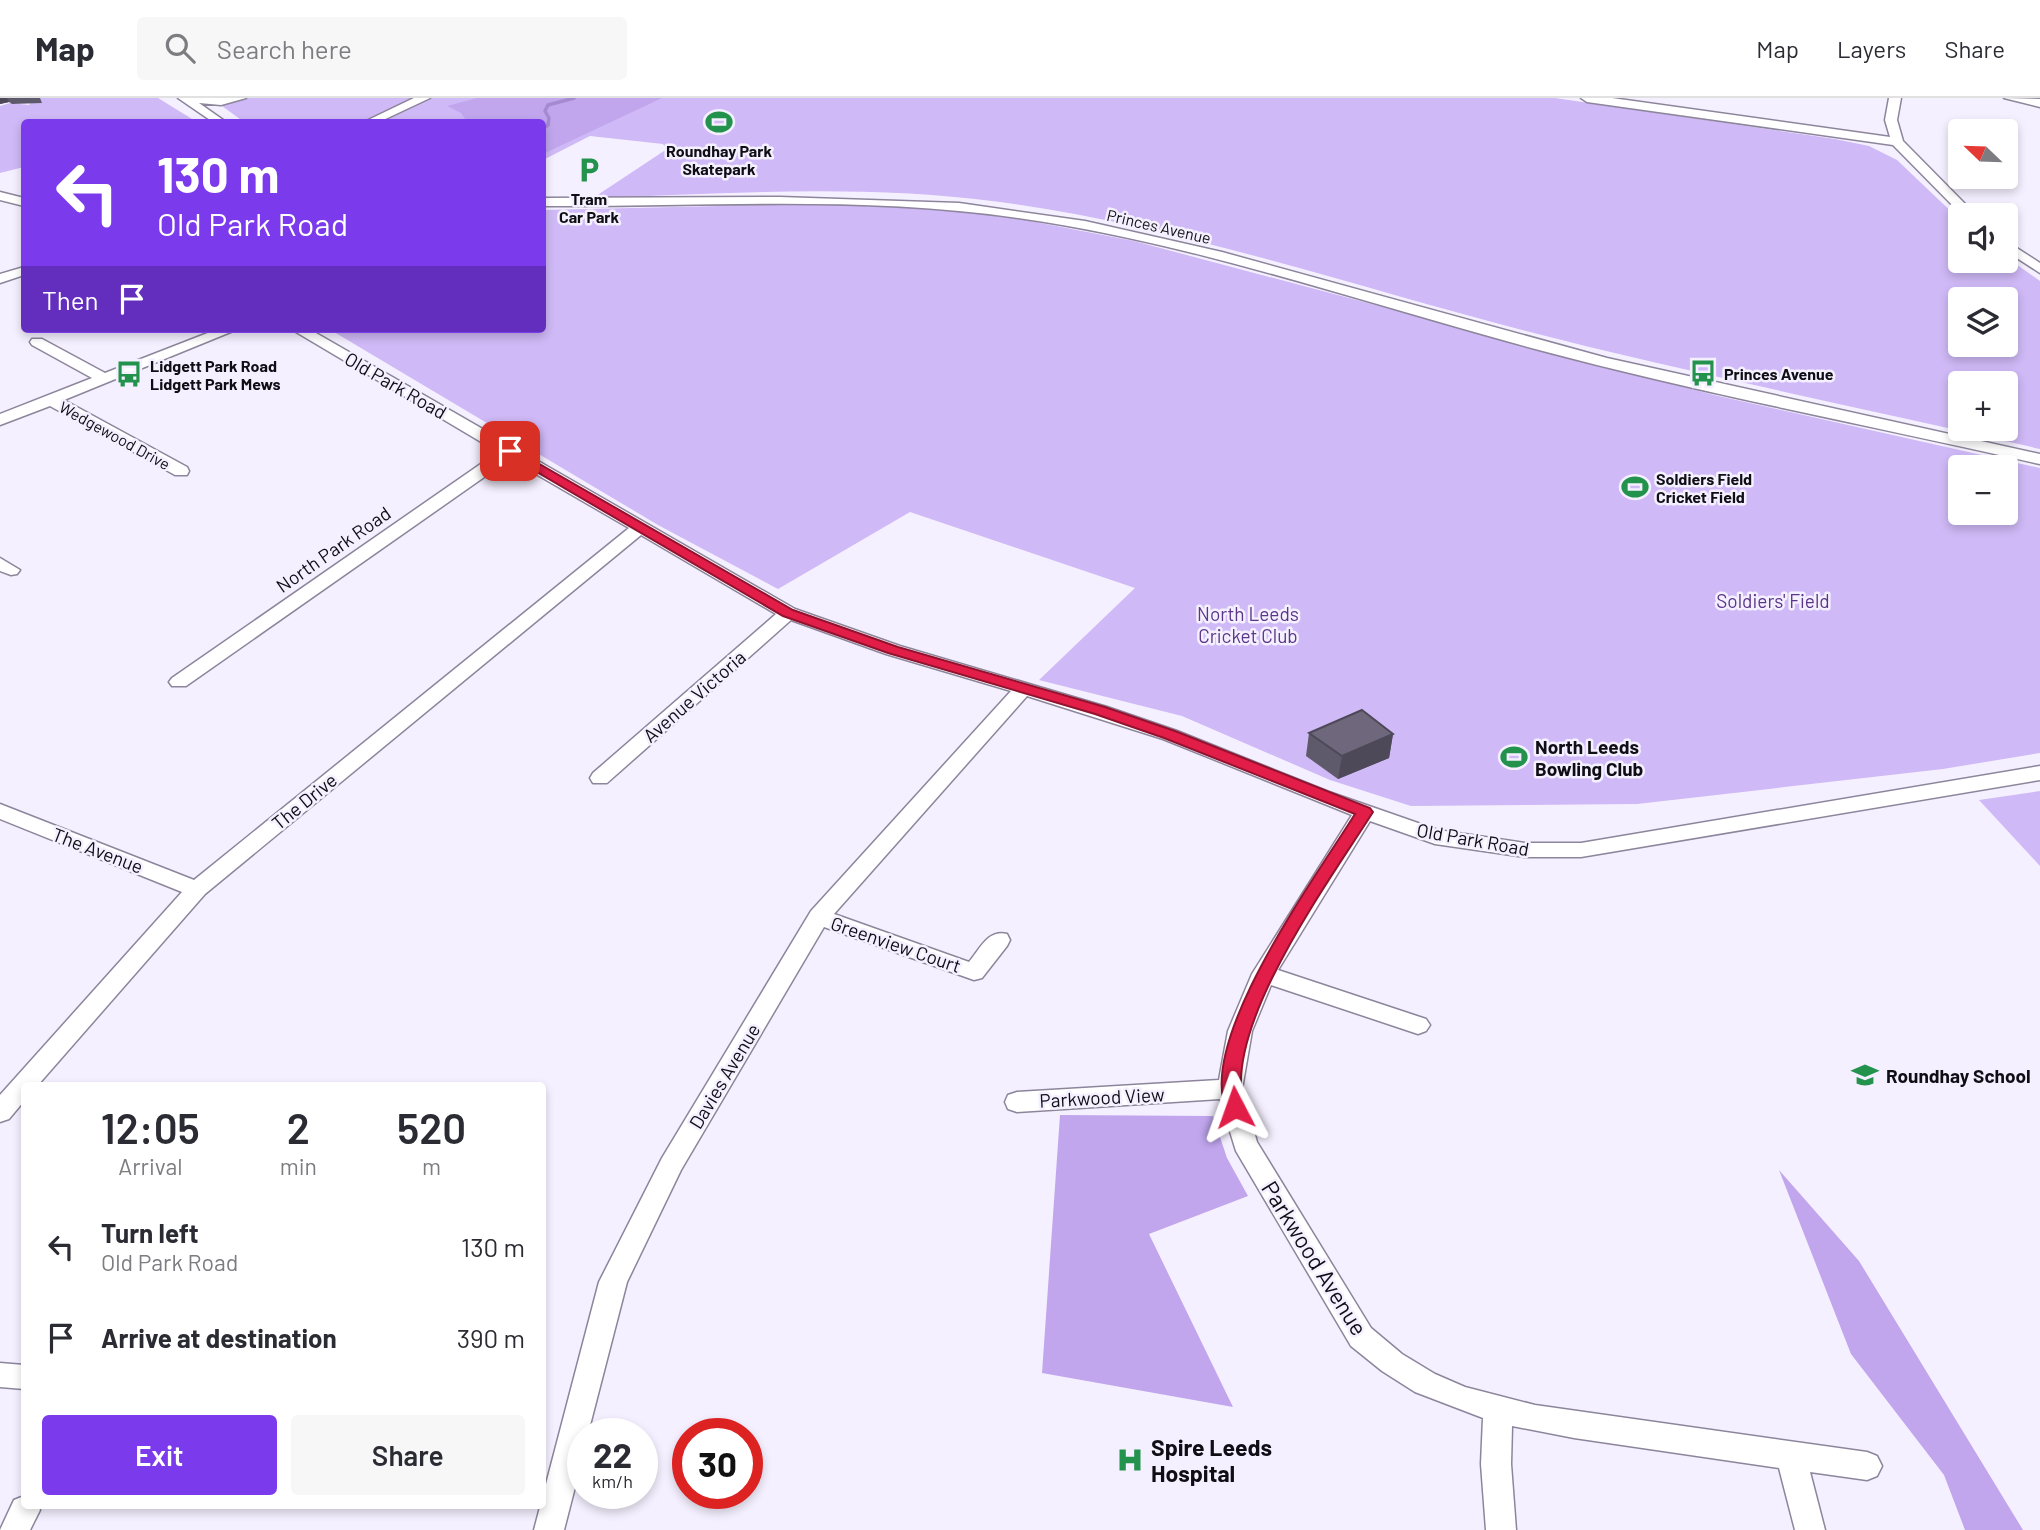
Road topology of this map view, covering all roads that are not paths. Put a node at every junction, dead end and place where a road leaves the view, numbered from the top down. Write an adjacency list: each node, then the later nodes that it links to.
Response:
1 (184, 98): 9 (street)
2 (240, 98): 7 (street)
3 (424, 98): 10 (street)
4 (1587, 98): 11 (street)
5 (1895, 98): 11 (street)
6 (2010, 98): 8 (street)
7 (198, 99)
8 (2040, 103)
9 (216, 119)
10 (377, 119)
11 (1897, 142): 15 (street)
12 (0, 196): 13 (street)
13 (21, 201)
14 (546, 202): 27 (street, Princes Avenue)
15 (1956, 203)
16 (2018, 253): 17 (street)
17 (2040, 269)
18 (21, 272): 19 (street)
19 (0, 279)
20 (221, 333): 23 (street)
21 (305, 333): 26 (street, Old Park Road)
22 (37, 342): 23 (street)
23 (102, 378): 24 (street)
24 (50, 399): 25 (street); 28 (street, Wedgewood Drive)
25 (0, 420)
26 (510, 451): 29 (street, Old Park Road); 31 (street, North Park Road)
27 (2040, 458)
28 (181, 471)
29 (642, 526): 30 (street, Old Park Road); 37 (street, The Drive)
30 (788, 613): 32 (street, Old Park Road); 34 (street, Avenue Victoria)
31 (179, 682)
32 (1023, 689): 36 (street, Old Park Road); 38 (street, Davies Avenue)
33 (2040, 773): 36 (street, Old Park Road)
34 (600, 778)
35 (0, 811): 37 (street, The Avenue)
36 (1365, 812): 40 (street, Parkwood Avenue)
37 (197, 888): 42 (street, The Drive)
38 (819, 917): 39 (street, Greenview Court); 52 (street, Davies Avenue)
39 (999, 940)
40 (1264, 974): 41 (street); 44 (street, Parkwood Avenue)
41 (1418, 1026)
42 (26, 1082)
43 (21, 1088): 46 (street, The Drive)
44 (1230, 1089): 45 (street, Parkwood View); 49 (street, Parkwood Avenue)
45 (1017, 1102)
46 (0, 1112)
47 (0, 1375): 48 (street)
48 (21, 1377)
49 (1498, 1412): 50 (street, Parkwood Avenue); 53 (street)
50 (1791, 1457): 51 (street, Parkwood Avenue); 54 (street)
51 (1867, 1466)
52 (549, 1530)
53 (1501, 1530)
54 (1810, 1530)

